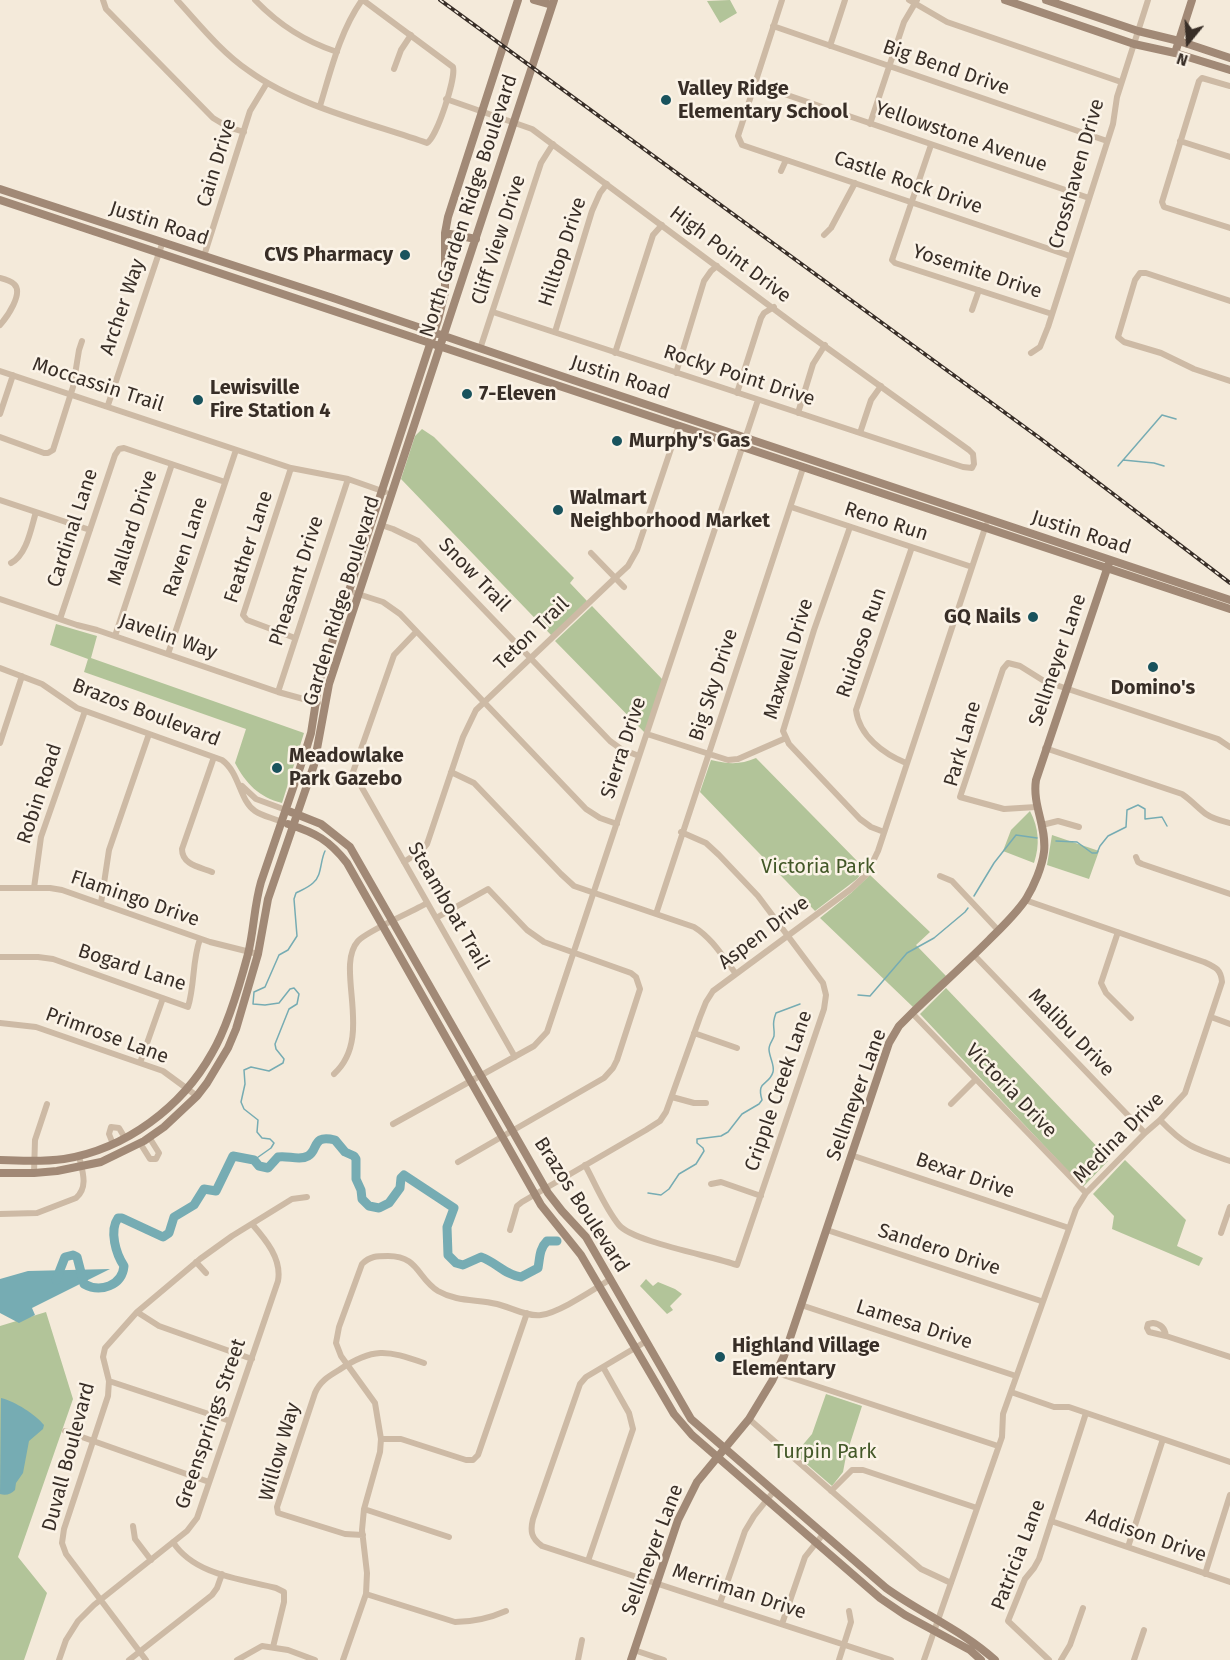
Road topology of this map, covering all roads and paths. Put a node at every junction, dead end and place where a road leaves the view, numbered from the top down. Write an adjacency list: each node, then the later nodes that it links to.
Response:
1 (103, 0): 36 (street)
2 (177, 0): 28 (street)
3 (255, 0): 21 (street)
4 (362, 0): 17 (street); 21 (street)
5 (518, 0): 33 (main road)
6 (534, 0): 14 (main road)
7 (782, 0): 15 (street)
8 (845, 0): 20 (street)
9 (1005, 0): 19 (main road)
10 (1046, 0): 16 (main road)
11 (1148, 0): 16 (street, Crosshaven Drive)
12 (1192, 0): 18 (main road)
13 (914, 1): 24 (street); 27 (street)
14 (553, 3): 34 (main road, North Garden Ridge Boulevard)
15 (773, 26): 20 (street, Big Bend Drive); 29 (street)
16 (1138, 31): 18 (main road); 19 (street, Crosshaven Drive)
17 (411, 35): 25 (street); 31 (street)
18 (1179, 41): 22 (main road); 23 (main road)
19 (1134, 44): 22 (main road); 27 (street, Crosshaven Drive)
20 (830, 46): 24 (street, Big Bend Drive)
21 (337, 52): 32 (street)
22 (1175, 52): 26 (main road)
23 (1230, 58)
24 (889, 66): 35 (street); 37 (street, Big Bend Drive)
25 (394, 69)
26 (1230, 70)
27 (1121, 82): 37 (street, Crosshaven Drive)
28 (267, 83): 32 (street); 36 (street, Cain Drive)
29 (755, 84): 35 (street, Yellowstone Avenue); 42 (street, Castle Rock Drive)
30 (1230, 86): 38 (street)
31 (446, 99): 32 (street); 33 (street, High Point Drive)
32 (320, 106)
33 (482, 111): 34 (street, High Point Drive); 53 (main road)
34 (514, 122): 39 (street, High Point Drive); 55 (main road, North Garden Ridge Boulevard)
35 (870, 124): 40 (street, Yellowstone Avenue)
36 (244, 132): 57 (street, Cain Drive)
37 (1107, 141): 48 (street, Crosshaven Drive)
38 (1180, 141): 41 (street); 52 (street)
39 (553, 144): 45 (street, High Point Drive); 69 (street, Cliff View Drive)
40 (931, 145): 48 (street, Yellowstone Avenue); 50 (street)
41 (1230, 157)
42 (786, 160): 43 (street); 44 (street, Castle Rock Drive)
43 (781, 171)
44 (855, 183): 50 (street, Castle Rock Drive); 54 (street)
45 (607, 184): 51 (street, High Point Drive); 72 (street, Hilltop Drive)
46 (0, 189): 47 (main road, Justin Road)
47 (10, 192): 49 (main road); 56 (main road, Justin Road)
48 (1089, 198): 58 (street, Crosshaven Drive)
49 (3, 201): 56 (main road, Justin Road)
50 (911, 202): 58 (street, Castle Rock Drive); 63 (street, Yosemite Drive)
51 (662, 225): 59 (street, High Point Drive); 81 (street)
52 (1230, 228)
53 (445, 234): 55 (main road); 73 (main road)
54 (824, 235)
55 (476, 239): 74 (main road, North Garden Ridge Boulevard)
56 (161, 248): 57 (main road, Justin Road); 62 (main road, Justin Road); 94 (street, Archer Way)
57 (204, 256): 60 (main road, Justin Road)
58 (1070, 256): 70 (street, Crosshaven Drive)
59 (717, 266): 66 (street, High Point Drive); 84 (street)
60 (245, 269): 62 (main road); 64 (main road, Justin Road)
61 (0, 278): 71 (street)
62 (242, 279): 67 (main road, Justin Road)
63 (979, 290): 68 (street); 70 (street, Yosemite Drive)
64 (331, 298): 67 (main road); 73 (main road, Justin Road)
65 (1230, 301): 87 (street)
66 (774, 307): 77 (street, High Point Drive); 91 (street)
67 (329, 308): 76 (main road, Justin Road)
68 (972, 310)
69 (493, 312): 72 (street, Rocky Point Drive); 79 (street, Cliff View Drive)
70 (1052, 314): 82 (street, Crosshaven Drive)
71 (0, 325)
72 (555, 332): 81 (street, Rocky Point Drive)
73 (433, 333): 74 (main road, Justin Road); 76 (main road)
74 (444, 336): 78 (main road, North Garden Ridge Boulevard); 79 (main road, Justin Road)
75 (82, 341): 90 (street)
76 (430, 343): 78 (main road, Justin Road); 102 (main road)
77 (825, 345): 88 (street, High Point Drive); 95 (street)
78 (441, 346): 80 (main road, Justin Road); 85 (main road, North Garden Ridge Boulevard)
79 (480, 349): 89 (main road, Justin Road)
80 (459, 353): 85 (main road); 93 (main road, Justin Road)
81 (615, 353): 84 (street, Rocky Point Drive)
82 (1031, 353)
83 (0, 371): 86 (street, Moccassin Trail)
84 (676, 373): 91 (street, Rocky Point Drive)
85 (431, 374): 97 (main road, North Garden Ridge Boulevard)
86 (13, 375): 90 (street, Moccassin Trail); 96 (street)
87 (1230, 381)
88 (881, 386): 99 (street); 106 (street, High Point Drive)
89 (609, 392): 93 (main road); 101 (main road, Justin Road)
90 (71, 393): 94 (street, Moccassin Trail); 100 (street)
91 (737, 393): 92 (street, Rocky Point Drive)
92 (758, 400): 95 (street, Rocky Point Drive); 101 (street, Sierra Drive)
93 (606, 402): 98 (main road, Justin Road)
94 (108, 405): 104 (street, Moccassin Trail)
95 (798, 413): 99 (street, Rocky Point Drive)
96 (0, 414)
97 (415, 421): 103 (main road, Garden Ridge Boulevard)
98 (679, 425): 101 (main road, Justin Road); 127 (street, Teton Trail)
99 (860, 433): 106 (street, Rocky Point Drive)
100 (0, 437)
101 (744, 442): 108 (main road, Justin Road); 116 (main road, Justin Road); 149 (street, Sierra Drive)
102 (396, 445): 103 (main road); 111 (main road)
103 (407, 446): 112 (main road, Garden Ridge Boulevard)
104 (236, 450): 107 (street, Moccassin Trail); 110 (street, Raven Lane)
105 (172, 464): 110 (street); 119 (street, Cardinal Lane); 136 (street, Mallard Drive)
106 (974, 464)
107 (291, 468): 109 (street, Moccassin Trail); 137 (street, Feather Lane)
108 (803, 468): 114 (street, Big Sky Drive); 116 (main road, Justin Road)
109 (348, 480): 111 (street, Moccassin Trail); 137 (street, Pheasant Drive)
110 (225, 482): 138 (street, Raven Lane)
111 (381, 490): 112 (street, Moccassin Trail); 129 (main road)
112 (392, 494): 117 (main road, Garden Ridge Boulevard)
113 (0, 500): 115 (street)
114 (791, 507): 118 (street, Reno Run); 154 (street, Big Sky Drive)
115 (36, 512): 119 (street); 124 (street)
116 (986, 523): 120 (main road, Justin Road); 121 (main road, Justin Road); 126 (street, Aspen Drive)
117 (381, 525): 130 (main road, Garden Ridge Boulevard); 139 (street, Snow Trail)
118 (850, 527): 122 (street, Reno Run); 150 (street, Maxwell Drive)
119 (90, 530): 134 (street, Cardinal Lane)
120 (1022, 540): 121 (main road); 125 (main road, Justin Road)
121 (1058, 543): 125 (main road, Justin Road)
122 (912, 547): 126 (street, Reno Run); 157 (street, Ruidoso Run)
123 (591, 553): 127 (street)
124 (11, 563)
125 (1108, 564): 132 (main road, Justin Road); 133 (main road, Justin Road); 142 (main road, Sellmeyer Lane)
126 (972, 567): 157 (street, Aspen Drive)
127 (615, 578): 128 (street); 139 (street, Teton Trail)
128 (624, 588)
129 (348, 591): 130 (street); 144 (main road)
130 (358, 594): 135 (street); 146 (main road, Garden Ridge Boulevard)
131 (0, 599): 134 (street, Javelin Way)
132 (1230, 600)
133 (1230, 609)
134 (60, 619): 136 (street, Javelin Way)
135 (416, 632): 145 (street); 172 (street, Steamboat Trail)
136 (115, 636): 138 (street, Javelin Way)
137 (295, 638): 143 (street, Pheasant Drive)
138 (168, 654): 143 (street, Javelin Way)
139 (531, 658): 145 (street, Teton Trail); 155 (street, Snow Trail)
140 (0, 668): 141 (street, Brazos Boulevard)
141 (22, 676): 147 (street, Brazos Boulevard); 151 (street)
142 (1066, 688): 152 (street); 153 (main road, Sellmeyer Lane); 160 (street, Park Lane)
143 (278, 692): 144 (street, Javelin Way)
144 (314, 702): 146 (street, Javelin Way); 161 (main road)
145 (484, 702): 158 (street, Teton Trail); 164 (street)
146 (325, 704): 162 (main road, Garden Ridge Boulevard)
147 (85, 711): 148 (street, Brazos Boulevard); 176 (street, Robin Road)
148 (149, 734): 156 (street, Brazos Boulevard); 180 (street)
149 (646, 734): 154 (street); 155 (street, Sierra Drive)
150 (786, 738): 154 (street); 170 (street, Maxwell Drive)
151 (0, 742)
152 (1230, 747)
153 (1046, 748): 160 (main road, Sellmeyer Lane); 165 (street)
154 (708, 755): 169 (street, Big Sky Drive)
155 (639, 756): 164 (street, Sierra Drive)
156 (214, 757): 159 (street, Brazos Boulevard); 173 (street)
157 (906, 763): 170 (street, Aspen Drive)
158 (451, 772): 172 (street, Teton Trail); 177 (street)
159 (239, 783): 161 (street, Brazos Boulevard); 163 (street, Brazos Boulevard)
160 (1036, 807): 167 (main road, Sellmeyer Lane)
161 (286, 810): 162 (main road, Brazos Boulevard); 163 (main road)
162 (297, 814): 166 (main road, Garden Ridge Boulevard); 184 (main road, Brazos Boulevard)
163 (282, 822): 166 (main road, Brazos Boulevard); 190 (main road)
164 (617, 824): 177 (street, Sierra Drive)
165 (1230, 824)
166 (293, 825): 185 (main road, Brazos Boulevard); 191 (main road)
167 (1042, 825): 168 (street); 179 (main road, Sellmeyer Lane)
168 (1079, 827)
169 (681, 832): 182 (street, Big Sky Drive); 188 (street, Cripple Creek Lane)
170 (884, 832): 188 (street, Aspen Drive)
171 (1136, 857): 178 (street)
172 (404, 862): 181 (street, Steamboat Trail)
173 (212, 872)
174 (940, 876): 186 (street)
175 (0, 888): 176 (street, Flamingo Drive)
176 (34, 888): 180 (street, Flamingo Drive)
177 (594, 894): 182 (street); 192 (street, Sierra Drive)
178 (1230, 894)
179 (1025, 900): 186 (main road, Sellmeyer Lane); 187 (street, Medina Drive)
180 (100, 903): 189 (street, Flamingo Drive)
181 (427, 903): 183 (street, Steamboat Trail); 184 (street)
182 (656, 914): 195 (street)
183 (436, 918): 192 (street); 206 (street, Steamboat Trail)
184 (393, 922): 185 (street); 200 (main road, Brazos Boulevard)
185 (383, 927): 203 (main road, Brazos Boulevard); 208 (street)
186 (998, 930): 193 (main road, Sellmeyer Lane)
187 (1118, 932): 198 (street, Medina Drive); 199 (street)
188 (789, 935): 195 (street, Aspen Drive); 241 (street, Cripple Creek Lane)
189 (200, 939): 190 (street, Flamingo Drive); 196 (street, Bogard Lane)
190 (248, 952): 191 (street, Flamingo Drive); 212 (main road)
191 (258, 954): 213 (main road)
192 (574, 954): 206 (street, Sierra Drive); 220 (street)
193 (974, 955): 197 (main road, Sellmeyer Lane); 221 (street, Malibu Drive)
194 (0, 957): 196 (street, Bogard Lane)
195 (736, 974): 204 (street, Aspen Drive)
196 (163, 998): 207 (street)
197 (912, 1013): 210 (street, Victoria Drive); 227 (main road, Sellmeyer Lane)
198 (1211, 1017): 202 (street); 218 (street, Medina Drive)
199 (1131, 1018)
200 (450, 1020): 203 (main road); 209 (main road, Brazos Boulevard)
201 (0, 1023): 207 (street, Primrose Lane)
202 (1230, 1024)
203 (439, 1026): 211 (main road, Brazos Boulevard)
204 (694, 1033): 205 (street); 214 (street, Aspen Drive)
205 (737, 1048)
206 (515, 1057): 209 (street, Sierra Drive)
207 (140, 1063): 212 (street, Primrose Lane)
208 (334, 1074)
209 (482, 1074): 211 (street, Sierra Drive); 220 (main road, Brazos Boulevard)
210 (976, 1079): 217 (street); 239 (street, Victoria Drive)
211 (470, 1081): 219 (street, Sierra Drive); 223 (main road, Brazos Boulevard)
212 (187, 1089): 213 (street, Primrose Lane); 224 (main road)
213 (197, 1096): 222 (main road)
214 (672, 1097): 215 (street); 233 (street, Aspen Drive)
215 (706, 1103)
216 (46, 1104): 230 (street)
217 (951, 1104)
218 (1160, 1120): 221 (street, Medina Drive); 231 (street)
219 (393, 1125)
220 (514, 1131): 223 (street); 238 (main road, Brazos Boulevard)
221 (1145, 1133): 239 (street, Medina Drive)
222 (149, 1137): 225 (main road); 225 (street)
223 (502, 1137): 232 (street); 240 (main road, Brazos Boulevard)
224 (125, 1138): 226 (main road); 226 (street)
225 (140, 1143): 234 (main road)
226 (113, 1144): 228 (main road)
227 (851, 1155): 246 (street, Bexar Drive); 248 (main road, Sellmeyer Lane)
228 (79, 1156): 230 (main road); 234 (street)
229 (0, 1160): 230 (main road)
230 (34, 1161): 236 (street)
231 (1230, 1161)
232 (458, 1162)
233 (585, 1165): 238 (street, Aspen Drive); 241 (street, Cripple Creek Lane)
234 (82, 1167): 236 (main road); 244 (street)
235 (0, 1173): 236 (main road)
236 (34, 1173)
237 (711, 1184): 241 (street)
238 (546, 1188): 240 (street, Aspen Drive); 252 (main road, Brazos Boulevard)
239 (1086, 1193): 246 (street, Medina Drive)
240 (536, 1194): 247 (street, Aspen Drive); 253 (main road, Brazos Boulevard)
241 (761, 1196)
242 (307, 1197): 245 (street, Duvall Boulevard)
243 (1230, 1207): 249 (street)
244 (0, 1214)
245 (252, 1224): 250 (street, Duvall Boulevard); 264 (street, Greensprings Street)
246 (1069, 1228): 254 (street, Medina Drive)
247 (510, 1230)
248 (827, 1230): 254 (street, Sandero Drive); 255 (main road, Sellmeyer Lane)
249 (1221, 1233)
250 (196, 1262): 251 (street); 256 (street, Duvall Boulevard)
251 (206, 1273)
252 (611, 1279): 253 (street); 257 (main road, Brazos Boulevard)
253 (600, 1285): 258 (street); 259 (main road, Brazos Boulevard)
254 (1041, 1301): 269 (street, Medina Drive)
255 (801, 1305): 268 (main road, Sellmeyer Lane); 269 (street, Lamesa Drive)
256 (137, 1312): 264 (street); 270 (street, Duvall Boulevard)
257 (628, 1312): 259 (main road); 261 (main road, Brazos Boulevard)
258 (527, 1313): 266 (street); 276 (street)
259 (619, 1317): 262 (main road, Brazos Boulevard)
260 (1166, 1336): 263 (street)
261 (645, 1342): 262 (street, Merriman Drive); 280 (main road, Brazos Boulevard)
262 (636, 1348): 267 (street, Merriman Drive); 281 (main road, Brazos Boulevard)
263 (1230, 1357)
264 (252, 1359): 274 (street, Greensprings Street)
265 (424, 1363): 266 (street)
266 (347, 1364): 276 (street); 293 (street, Willow Way)
267 (603, 1367): 299 (street); 299 (street, Merriman Drive)
268 (777, 1373): 273 (main road, Sellmeyer Lane); 279 (street)
269 (1016, 1376): 271 (street, Medina Drive)
270 (109, 1381): 274 (street); 278 (street, Duvall Boulevard)
271 (1011, 1392): 272 (street); 279 (street, Medina Drive)
272 (1086, 1413): 277 (street); 290 (street, Patricia Lane)
273 (749, 1419): 280 (main road, Sellmeyer Lane); 285 (street)
274 (230, 1421): 283 (street, Greensprings Street)
275 (65, 1431): 278 (street)
276 (381, 1439): 289 (street)
277 (1163, 1439): 282 (street); 297 (street)
278 (93, 1442): 283 (street); 306 (street, Duvall Boulevard)
279 (998, 1446): 288 (street, Medina Drive)
280 (724, 1448): 281 (main road, Sellmeyer Lane); 284 (main road, Brazos Boulevard)
281 (717, 1456): 287 (main road, Brazos Boulevard); 303 (main road, Sellmeyer Lane)
282 (1230, 1462)
283 (209, 1482): 295 (street, Greensprings Street)
284 (774, 1491): 287 (street); 292 (main road, Brazos Boulevard)
285 (831, 1491): 288 (street); 304 (street)
286 (1230, 1495): 301 (street)
287 (767, 1500): 296 (main road, Brazos Boulevard); 307 (street)
288 (977, 1508): 304 (street, Medina Drive)
289 (364, 1509): 293 (street); 294 (street)
290 (1051, 1521): 297 (street, Addison Drive); 336 (street, Patricia Lane)
291 (133, 1526): 298 (street)
292 (824, 1533): 296 (street); 311 (main road, Brazos Boulevard)
293 (363, 1535): 305 (street)
294 (449, 1538)
295 (173, 1542): 298 (street, Greensprings Street); 300 (street)
296 (817, 1543): 312 (street); 314 (main road, Brazos Boulevard)
297 (1128, 1547): 301 (street, Addison Drive)
298 (151, 1560): 306 (street, Greensprings Street)
299 (588, 1561): 303 (street, Merriman Drive)
300 (222, 1574): 319 (street); 321 (street)
301 (1205, 1574): 302 (street, Addison Drive)
302 (1230, 1582)
303 (657, 1583): 307 (street, Merriman Drive); 320 (main road, Sellmeyer Lane)
304 (951, 1583): 311 (street, Medina Drive)
305 (366, 1594): 309 (street); 327 (street)
306 (101, 1600): 321 (street, Duvall Boulevard); 322 (street, Greensprings Street)
307 (720, 1603): 312 (street, Merriman Drive)
308 (1083, 1608): 337 (street)
309 (506, 1611)
310 (849, 1611): 318 (street)
311 (938, 1619): 314 (street, Medina Drive); 315 (main road, Brazos Boulevard)
312 (782, 1624): 318 (street, Merriman Drive)
313 (1144, 1630): 338 (street)
314 (934, 1631): 317 (main road, Brazos Boulevard); 333 (street, Medina Drive)
315 (960, 1632): 317 (main road); 335 (main road, Brazos Boulevard)
316 (582, 1640): 328 (street)
317 (956, 1642): 334 (main road, Brazos Boulevard)
318 (844, 1644): 331 (street); 332 (street, Merriman Drive)
319 (273, 1647): 325 (street); 326 (street)
320 (634, 1650): 329 (main road, Sellmeyer Lane); 330 (street)
321 (139, 1651): 323 (street); 324 (street, Duvall Boulevard)
322 (59, 1660)
323 (129, 1660)
324 (146, 1660)
325 (237, 1660)
326 (315, 1660)
327 (343, 1660)
328 (578, 1660)
329 (631, 1660)
330 (664, 1660)
331 (839, 1660)
332 (891, 1660)
333 (924, 1660)
334 (981, 1660)
335 (995, 1660)
336 (1049, 1660)
337 (1061, 1660)
338 (1134, 1660)

